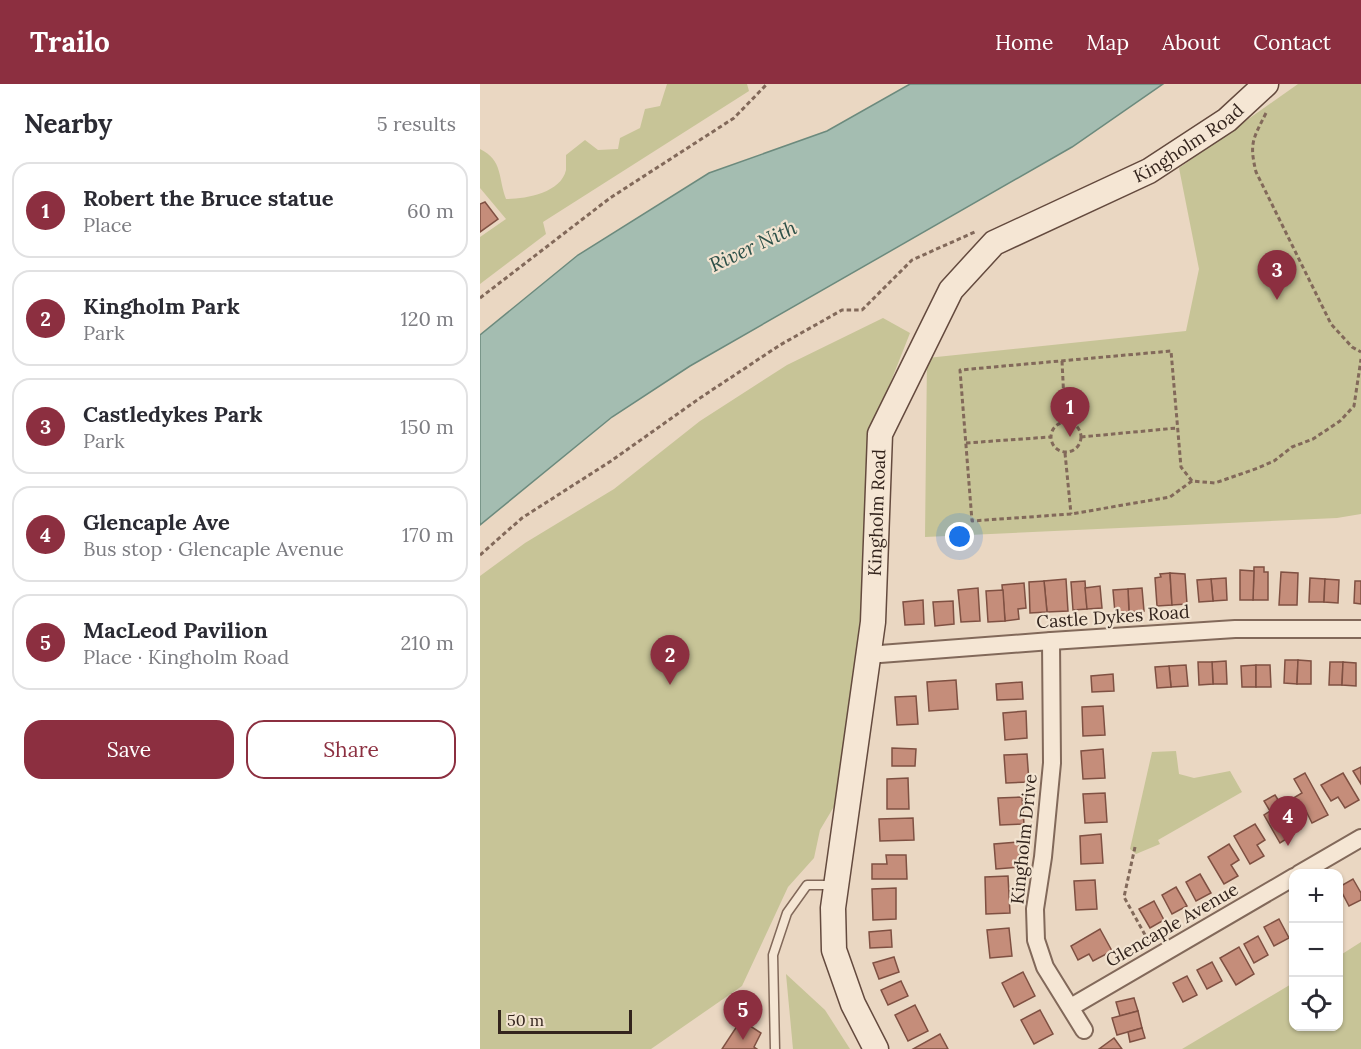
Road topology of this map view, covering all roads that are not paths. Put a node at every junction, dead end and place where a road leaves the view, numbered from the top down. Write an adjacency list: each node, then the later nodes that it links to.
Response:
1 (1266, 84): 4 (main road, Kingholm Road)
2 (1361, 629): 3 (street, Castle Dykes Road)
3 (1051, 641): 4 (street, Castle Dykes Road); 9 (street, Kingholm Drive)
4 (867, 655): 8 (main road, Kingholm Road)
5 (1361, 838): 6 (street)
6 (1306, 869)
7 (1289, 879): 9 (street, Glencaple Avenue)
8 (836, 885): 11 (lane); 12 (main road, Kingholm Road)
9 (1071, 1007): 10 (street, Kingholm Drive)
10 (1084, 1030)
11 (775, 1049)
12 (876, 1049)

